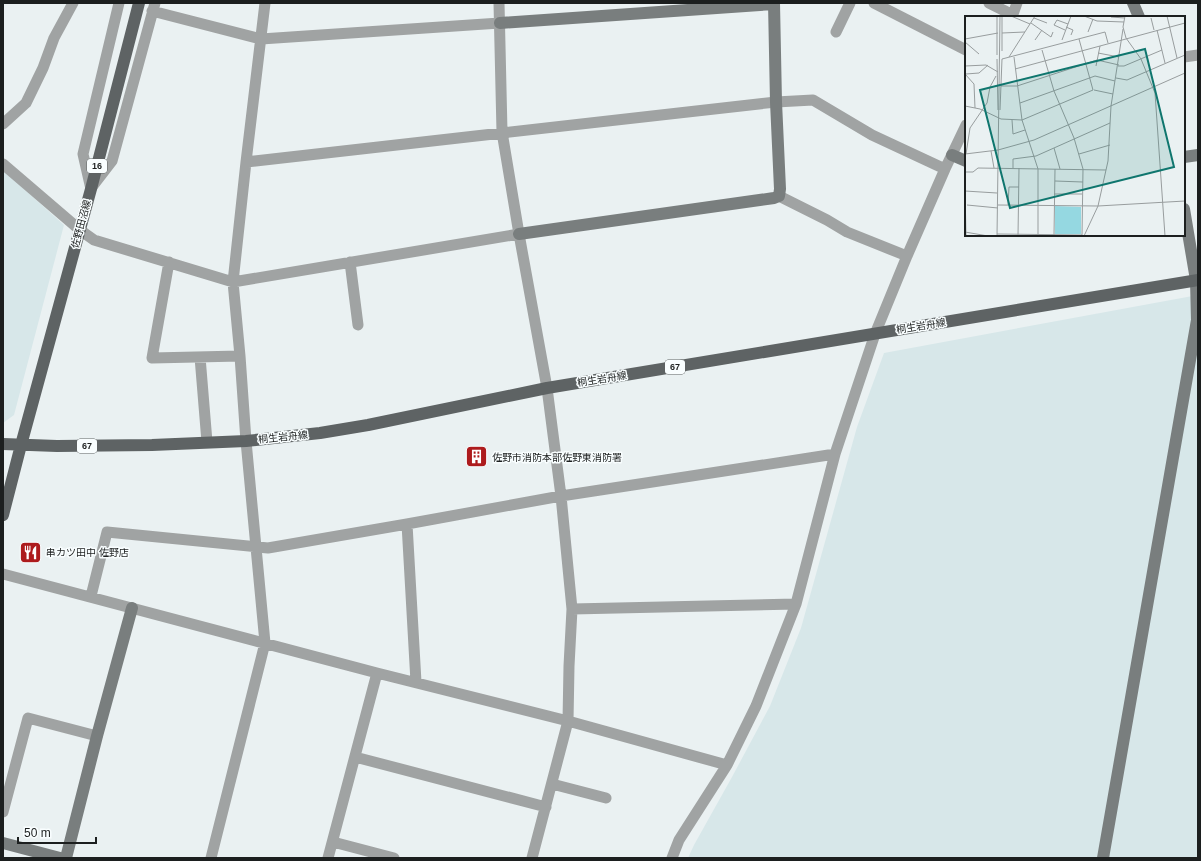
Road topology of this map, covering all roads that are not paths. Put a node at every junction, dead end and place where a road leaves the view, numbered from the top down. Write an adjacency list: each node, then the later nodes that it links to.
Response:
1 (73, 3): 22 (street)
2 (119, 3): 32 (street)
3 (139, 3): 32 (main road, 佐野田沼線 / 16)
4 (265, 3): 17 (street)
5 (499, 3): 15 (street)
6 (775, 3): 15 (street); 21 (street)
7 (850, 3): 16 (street)
8 (874, 3): 18 (street)
9 (989, 3): 13 (street)
10 (1017, 3): 13 (street)
11 (1133, 3): 14 (street)
12 (154, 7): 17 (street); 32 (street)
13 (1012, 16)
14 (1139, 16)
15 (500, 23): 17 (street); 24 (street)
16 (836, 32)
17 (261, 39): 29 (street)
18 (965, 49)
19 (1198, 55): 20 (street)
20 (1185, 57)
21 (776, 102): 24 (street); 31 (street); 33 (street)
22 (3, 124)
23 (965, 127): 25 (street)
24 (502, 132): 29 (street); 36 (street)
25 (952, 155): 28 (street); 31 (street)
26 (1198, 155): 27 (street)
27 (1185, 157)
28 (965, 161)
29 (246, 162): 41 (street)
30 (3, 164): 35 (street)
31 (945, 169): 37 (street)
32 (91, 189): 35 (main road, 佐野田沼線 / 16)
33 (779, 196): 36 (street); 37 (street)
34 (1185, 214): 40 (street)
35 (80, 230): 38 (street); 50 (main road, 佐野田沼線 / 16)
36 (519, 234): 39 (street); 46 (street)
37 (906, 256): 43 (street)
38 (169, 262): 41 (street); 45 (street)
39 (350, 262): 41 (street); 42 (street)
40 (1197, 280): 43 (main road, 桐生岩舟線 / 67); 81 (street)
41 (232, 282): 44 (street)
42 (358, 325)
43 (875, 334): 46 (main road, 桐生岩舟線 / 67); 51 (street)
44 (240, 356): 45 (street); 47 (street)
45 (200, 357): 48 (street)
46 (547, 388): 47 (main road, 桐生岩舟線 / 67); 52 (street)
47 (246, 441): 48 (main road, 桐生岩舟線 / 67); 55 (street)
48 (207, 442): 50 (main road, 桐生岩舟線 / 67)
49 (3, 444): 50 (main road, 桐生岩舟線 / 67)
50 (21, 445): 53 (main road, 佐野田沼線)
51 (835, 454): 52 (street); 58 (street)
52 (561, 496): 54 (street); 60 (street)
53 (3, 515)
54 (407, 524): 55 (street); 63 (street)
55 (255, 547): 57 (street); 61 (street)
56 (3, 574): 57 (street)
57 (91, 596): 59 (street)
58 (796, 604): 60 (street); 67 (street)
59 (132, 608): 61 (street); 65 (street)
60 (572, 609): 64 (street)
61 (264, 643): 62 (street); 76 (street)
62 (377, 673): 63 (street); 66 (street)
63 (416, 682): 64 (street)
64 (568, 721): 67 (street); 68 (street)
65 (97, 736): 71 (street); 75 (street)
66 (355, 757): 70 (street); 72 (street)
67 (727, 765): 80 (street)
68 (552, 784): 69 (street); 70 (street)
69 (606, 798)
70 (546, 808): 79 (street)
71 (3, 812)
72 (333, 842): 77 (street); 78 (street)
73 (3, 843): 74 (street)
74 (60, 858)
75 (66, 858)
76 (211, 858)
77 (328, 858)
78 (394, 858)
79 (532, 858)
80 (672, 858)
81 (1103, 858)

